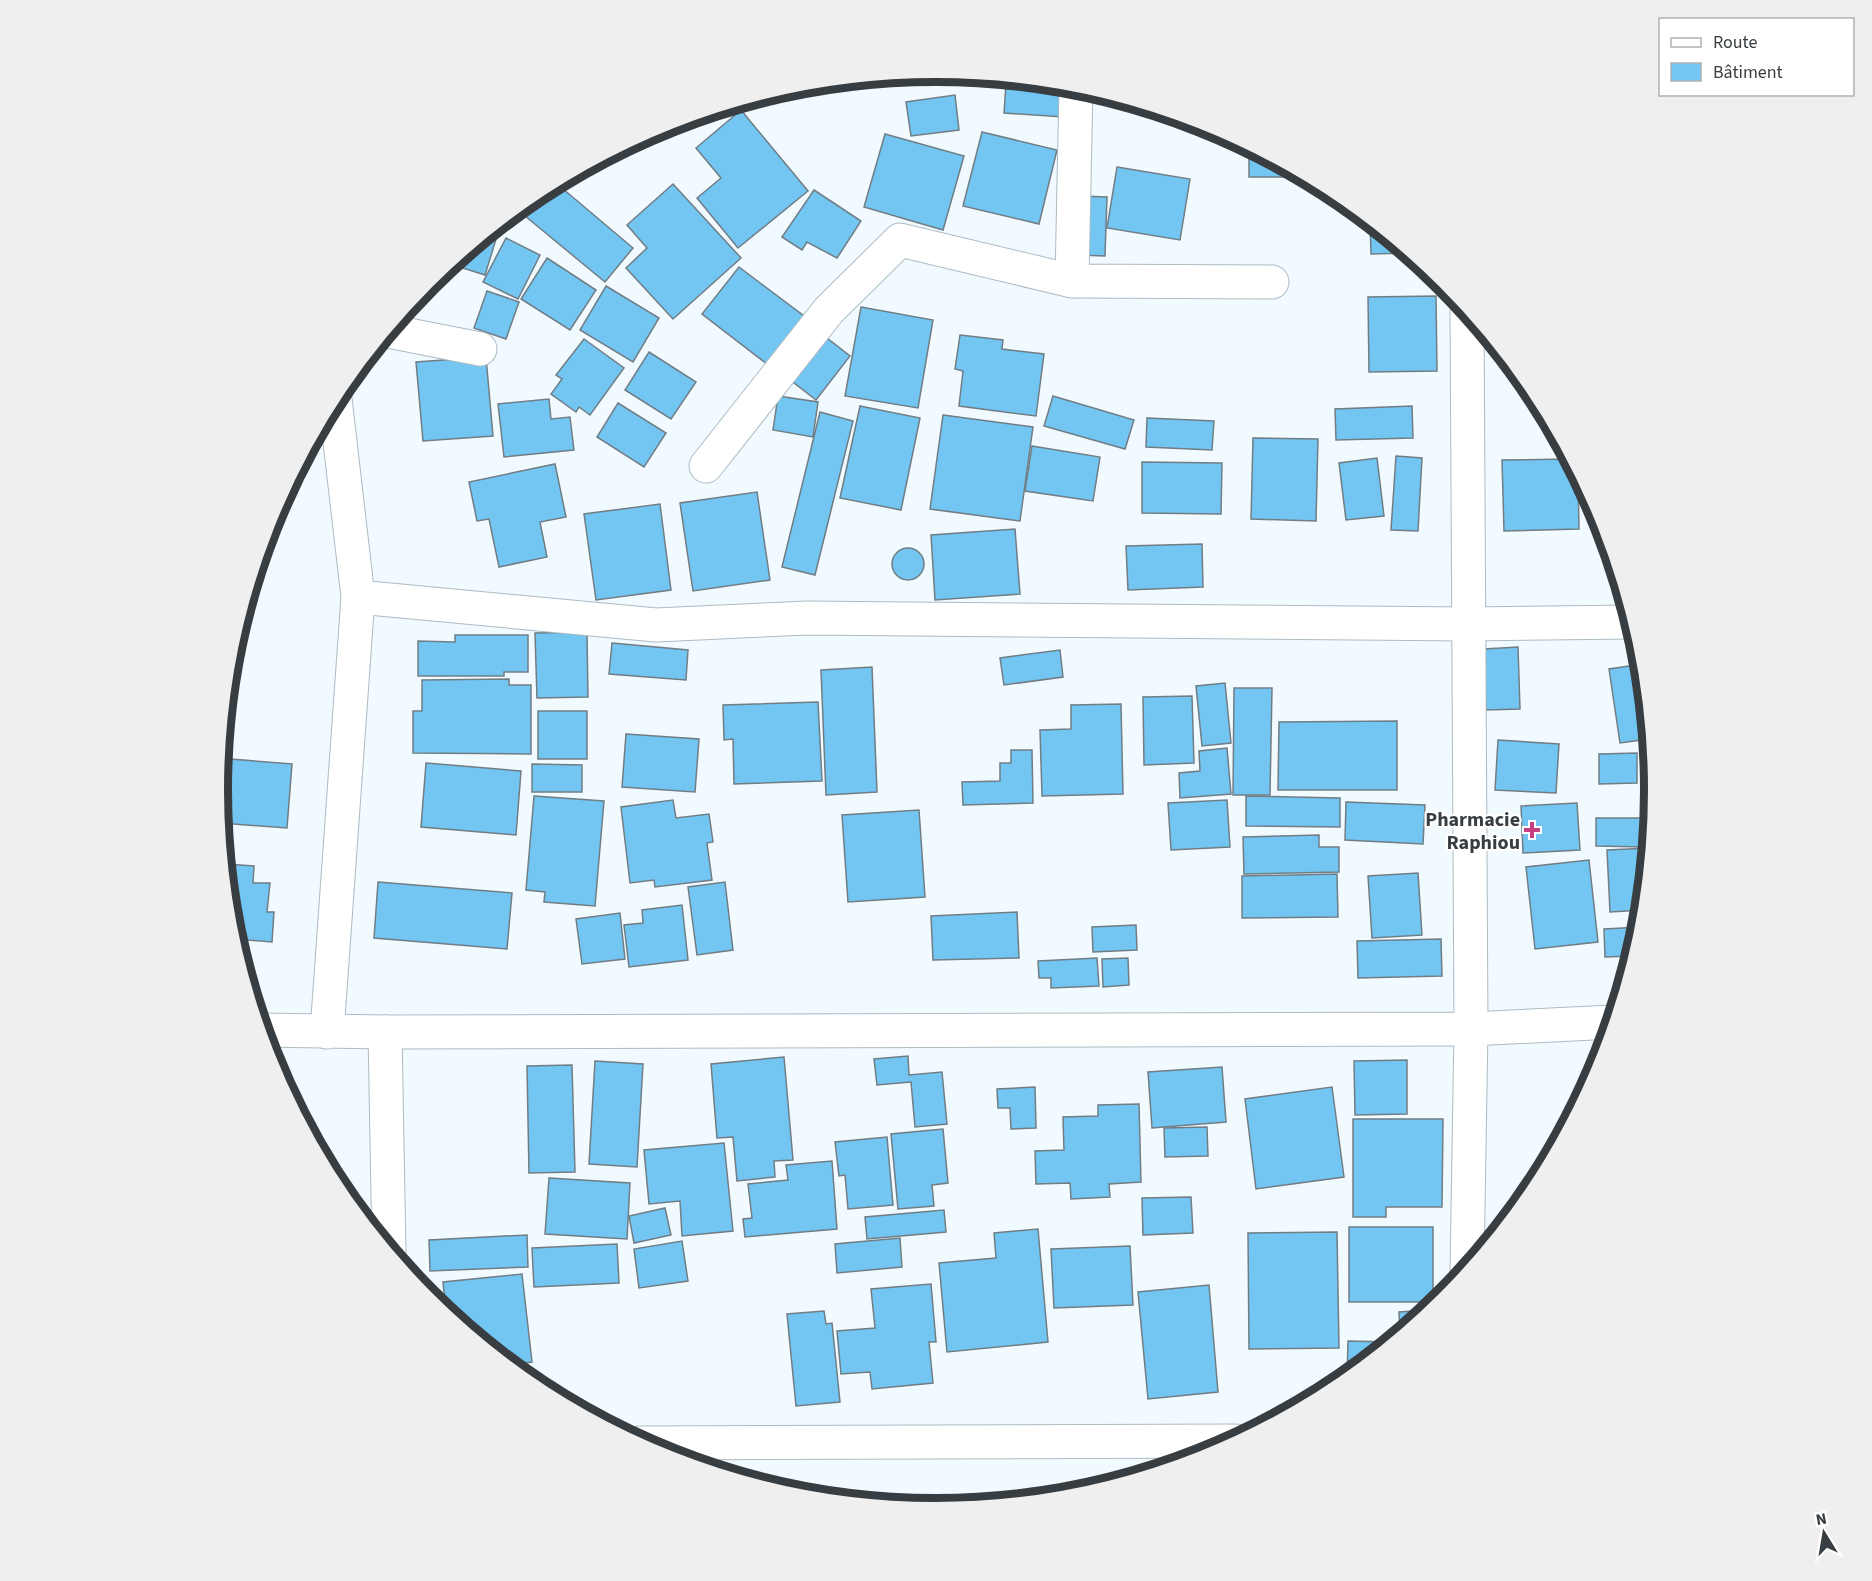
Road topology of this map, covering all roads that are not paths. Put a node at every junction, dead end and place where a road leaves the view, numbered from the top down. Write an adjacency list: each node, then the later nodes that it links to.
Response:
1 (1076, 96): 2 (street)
2 (1072, 281): 3 (street); 8 (street)
3 (1272, 282)
4 (1467, 323): 11 (street)
5 (397, 333): 6 (street)
6 (480, 349)
7 (337, 414): 9 (street)
8 (706, 466)
9 (358, 597): 11 (street); 15 (street)
10 (1623, 622): 11 (street)
11 (1467, 624): 13 (street)
12 (1604, 1022): 13 (street)
13 (1471, 1029): 16 (street); 18 (street)
14 (271, 1030): 15 (street)
15 (327, 1032): 16 (street)
16 (385, 1032): 17 (street)
17 (389, 1239)
18 (1467, 1258)
19 (1215, 1441): 20 (street)
20 (661, 1443)

